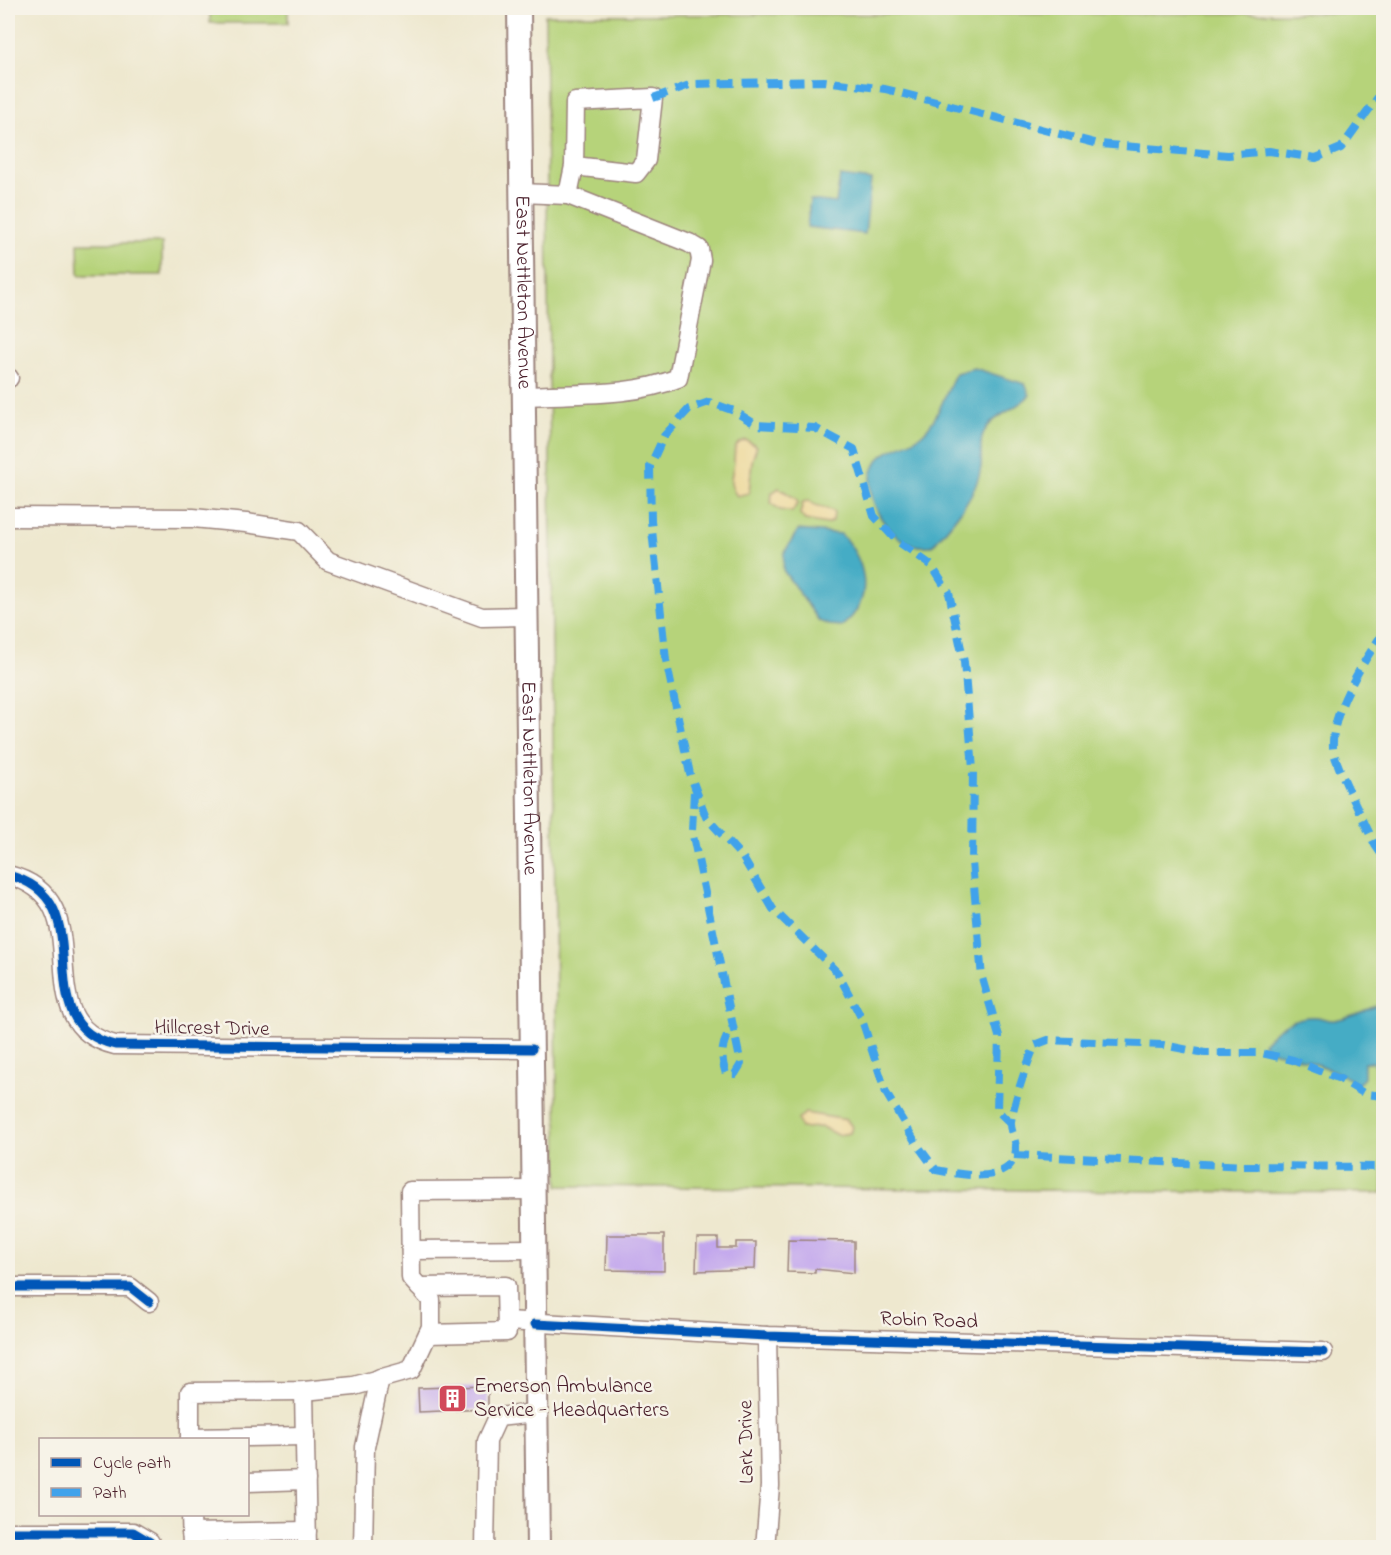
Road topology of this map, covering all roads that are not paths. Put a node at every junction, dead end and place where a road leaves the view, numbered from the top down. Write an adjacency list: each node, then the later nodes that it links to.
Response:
1 (519, 8): 3 (main road, East Nettleton Avenue)
2 (574, 166): 2 (street); 4 (street)
3 (521, 193): 4 (street); 5 (main road, East Nettleton Avenue)
4 (568, 195): 5 (street)
5 (525, 396): 7 (main road, East Nettleton Avenue)
6 (8, 517): 7 (street)
7 (527, 616): 9 (main road, East Nettleton Avenue)
8 (8, 875): 9 (street, Hillcrest Drive)
9 (532, 1049): 10 (main road, East Nettleton Avenue)
10 (534, 1191): 11 (main road, East Nettleton Avenue); 12 (street)
11 (535, 1249): 12 (street); 17 (main road, East Nettleton Avenue)
12 (411, 1250): 14 (street)
13 (8, 1287): 15 (street)
14 (419, 1287): 16 (street); 18 (street)
15 (149, 1302)
16 (507, 1321): 17 (street, Robin Road); 18 (street)
17 (535, 1324): 19 (street, Robin Road); 23 (main road, East Nettleton Avenue)
18 (428, 1334): 21 (street)
19 (767, 1336): 20 (street, Robin Road); 36 (street, Lark Drive)
20 (1323, 1352)
21 (380, 1378): 22 (street); 33 (street)
22 (304, 1391): 24 (street); 25 (street)
23 (536, 1413): 34 (street); 35 (main road, East Nettleton Avenue)
24 (305, 1436): 26 (street); 27 (street)
25 (190, 1438)
26 (228, 1438)
27 (306, 1480): 28 (street); 31 (street)
28 (249, 1482)
29 (8, 1532): 32 (street)
30 (191, 1532): 31 (street)
31 (307, 1539)
32 (152, 1548)
33 (363, 1548)
34 (485, 1548)
35 (538, 1548)
36 (765, 1548)

